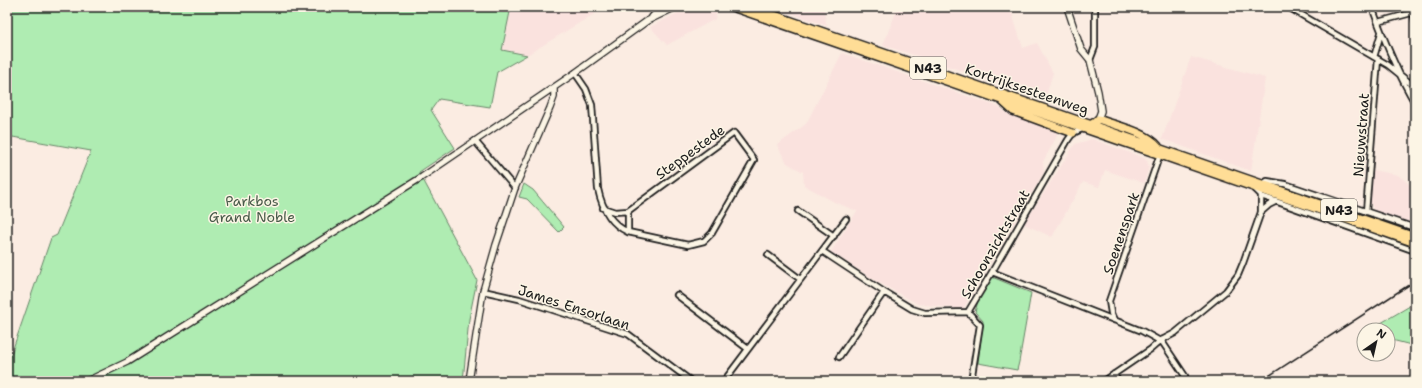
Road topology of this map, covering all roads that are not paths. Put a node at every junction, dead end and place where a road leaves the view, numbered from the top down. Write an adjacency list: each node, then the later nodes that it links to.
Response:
1 (661, 7): 12 (street)
2 (676, 7): 12 (street)
3 (732, 7): 21 (main road, Kortrijksesteenweg / N43)
4 (751, 7): 9 (main road, Kortrijksesteenweg / N43)
5 (1067, 7): 16 (street)
6 (1095, 7): 16 (street)
7 (1288, 7): 15 (street)
8 (1372, 7): 13 (street)
9 (759, 9): 24 (main road, Kortrijksesteenweg / N43)
10 (1413, 10): 11 (street); 13 (street)
11 (1415, 20)
12 (647, 21): 17 (street)
13 (1378, 22): 14 (street)
14 (1381, 33): 15 (street, Nieuwstraat); 18 (street)
15 (1376, 58): 18 (street); 38 (street, Nieuwstraat)
16 (1090, 60): 23 (street)
17 (576, 73): 20 (street); 34 (street, Steppestede)
18 (1400, 75): 19 (street); 22 (street)
19 (1415, 87)
20 (554, 88): 27 (street); 31 (street)
21 (999, 98): 25 (main road, Kortrijksesteenweg / N43); 26 (main road, N43)
22 (1415, 103)
23 (1098, 119): 24 (main road, Kortrijksesteenweg); 28 (main road, Kortrijksesteenweg / N43)
24 (1092, 124): 25 (main road, Kortrijksesteenweg); 28 (main road, Kortrijksesteenweg / N43)
25 (1084, 128): 26 (street); 28 (main road, Kortrijksesteenweg / N43)
26 (1073, 132): 48 (street, Schoonzichtstraat)
27 (475, 141): 31 (street); 60 (street)
28 (1159, 151): 29 (main road, Kortrijksesteenweg / N43); 30 (main road, Kortrijksesteenweg / N43); 54 (street, Soenenspark)
29 (1265, 183): 38 (street, Kortrijksesteenweg); 43 (main road, Kortrijksesteenweg / N43)
30 (1250, 186): 32 (street); 44 (main road, Kortrijksesteenweg / N43)
31 (515, 188): 50 (street)
32 (1261, 196): 33 (street); 37 (street)
33 (1275, 202): 37 (street); 46 (street)
34 (604, 208): 35 (street); 41 (street, Steppestede)
35 (628, 211): 41 (street); 41 (street, Steppestede)
36 (798, 211): 42 (street)
37 (1261, 212): 55 (street)
38 (1366, 212): 40 (street, Kortrijksesteenweg)
39 (846, 219): 42 (street)
40 (1415, 228)
41 (628, 232)
42 (834, 236): 45 (street)
43 (1415, 236)
44 (1415, 243)
45 (822, 251): 49 (street); 51 (street)
46 (1415, 251)
47 (768, 255): 49 (street)
48 (992, 272): 53 (street, Schoonzichtstraat); 54 (street)
49 (800, 279): 56 (street)
50 (484, 291): 61 (street); 62 (street, James Ensorlaan)
51 (884, 292): 53 (street); 57 (street)
52 (677, 295): 56 (street)
53 (968, 312): 64 (street, Schoonzichtstraat)
54 (1114, 320): 55 (street)
55 (1159, 341): 58 (street); 59 (street)
56 (748, 349): 63 (street)
57 (839, 357)
58 (1114, 374): 65 (street); 66 (street)
59 (1185, 376)
60 (86, 381)
61 (469, 381)
62 (691, 381)
63 (724, 381)
64 (971, 381)
65 (1104, 381)
66 (1118, 381)

